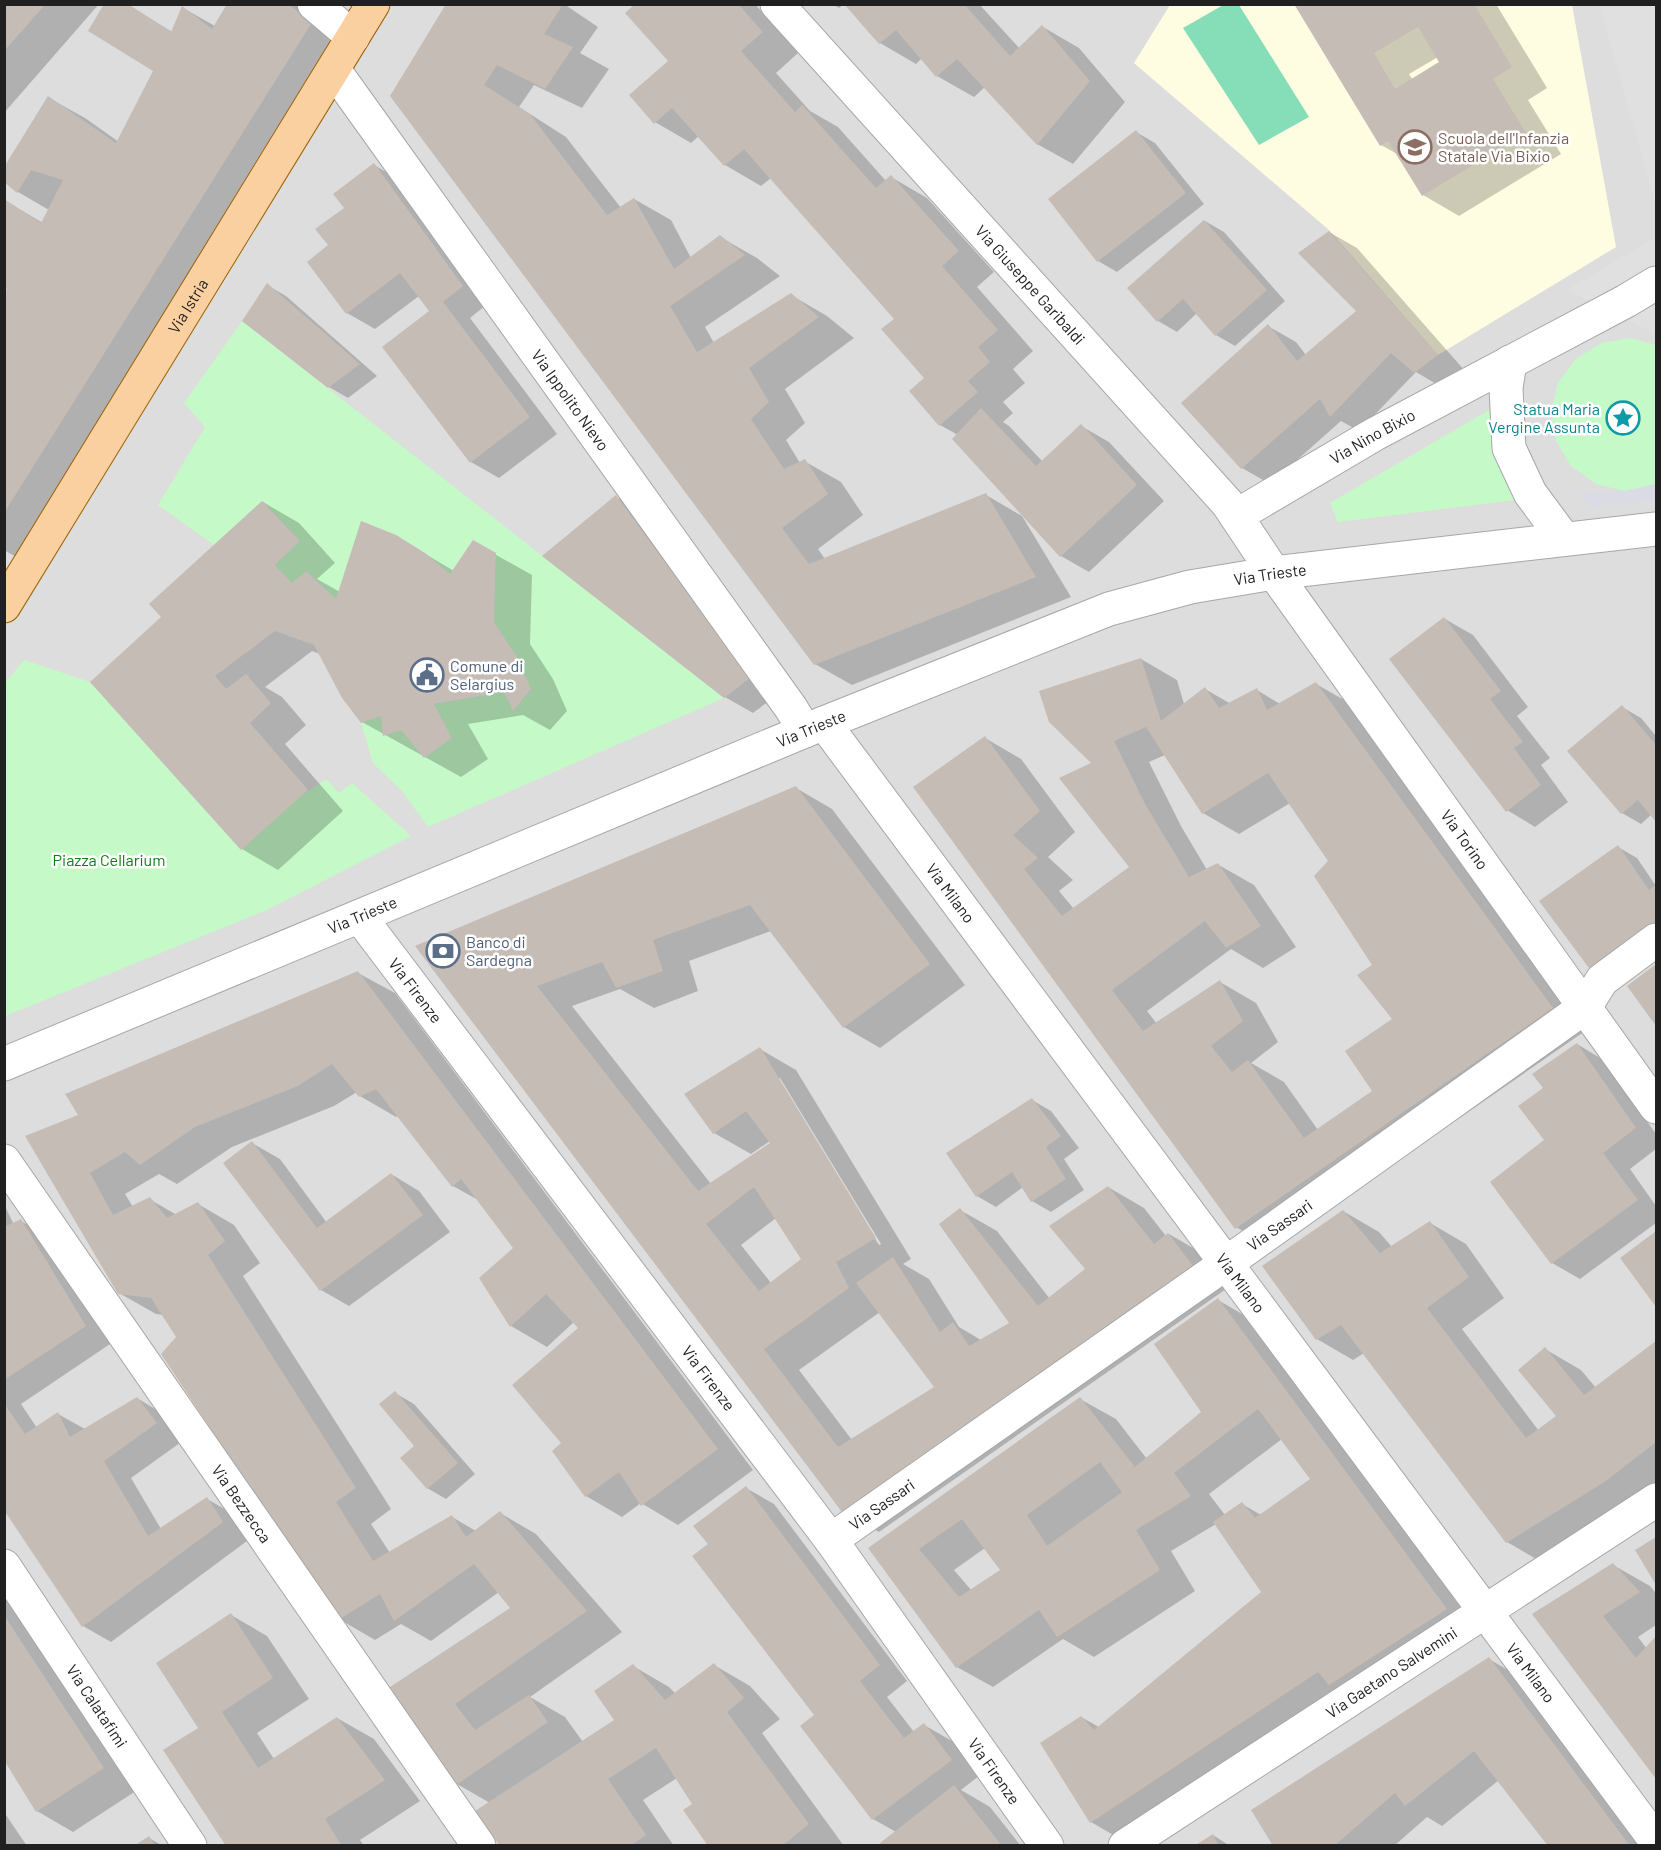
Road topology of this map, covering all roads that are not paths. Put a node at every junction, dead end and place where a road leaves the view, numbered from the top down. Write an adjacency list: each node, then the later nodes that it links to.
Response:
1 (314, 4): 4 (street)
2 (373, 4): 4 (main road, Via Istria)
3 (777, 4): 8 (street, Via Giuseppe Garibaldi)
4 (353, 38): 5 (main road, Via Istria)
5 (334, 70): 12 (main road, Via Istria); 13 (street, Via Ippolito Nievo)
6 (1656, 283): 7 (street, Via Nino Bixio)
7 (1510, 362): 8 (street, Via Nino Bixio); 10 (street)
8 (1236, 516): 11 (street, Via Giuseppe Garibaldi)
9 (1656, 529): 10 (street, Via Trieste)
10 (1564, 539): 11 (street, Via Trieste)
11 (1274, 573): 13 (street, Via Trieste); 16 (street, Via Torino)
12 (4, 606)
13 (815, 727): 14 (street, Via Trieste); 20 (street, Via Milano)
14 (360, 917): 17 (street, Via Trieste); 22 (street, Via Firenze)
15 (1656, 940): 16 (street, Via Sassari)
16 (1585, 1007): 18 (street, Via Torino); 20 (street, Via Sassari)
17 (4, 1064)
18 (1656, 1107)
19 (4, 1161): 27 (street, Via Bezzecca)
20 (1225, 1264): 22 (street, Via Sassari); 24 (street, Via Milano)
21 (1656, 1500): 24 (street, Via Gaetano Salvemini)
22 (831, 1540): 28 (street, Via Firenze)
23 (4, 1566): 26 (street, Via Calatafimi)
24 (1486, 1611): 25 (street, Via Milano); 29 (street, Via Gaetano Salvemini)
25 (1656, 1841)
26 (190, 1845)
27 (479, 1845)
28 (1047, 1845)
29 (1125, 1845)

